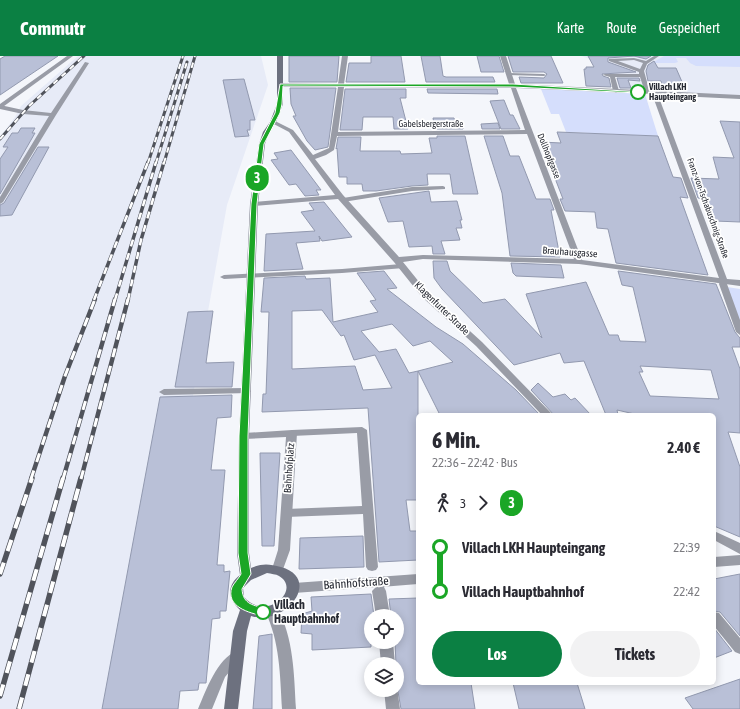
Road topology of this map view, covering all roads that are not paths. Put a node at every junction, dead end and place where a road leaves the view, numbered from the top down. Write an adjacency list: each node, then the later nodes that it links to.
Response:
1 (70, 56): 19 (street)
2 (280, 56): 14 (street)
3 (345, 56): 13 (street)
4 (503, 56): 9 (street, Dollhopfgasse)
5 (657, 56): 6 (lane)
6 (645, 62): 8 (lane); 8 (lane)
7 (87, 63): 20 (lane)
8 (641, 73): 12 (lane); 17 (lane)
9 (509, 74): 10 (lane); 15 (street, Dollhopfgasse)
10 (544, 75)
11 (605, 75): 12 (lane)
12 (612, 76): 16 (lane)
13 (341, 84): 14 (street); 15 (street); 23 (street)
14 (281, 85): 21 (street)
15 (513, 86): 16 (street); 22 (street, Dollhopfgasse)
16 (616, 91): 17 (street)
17 (651, 92): 18 (street); 33 (street, Franz-von-Tschabuschnig-Straße)
18 (740, 97)
19 (0, 107): 20 (lane)
20 (53, 114): 27 (lane)
21 (273, 122): 24 (street, Klagenfurter Straße); 28 (street)
22 (530, 132): 23 (street, Gabelsbergerstraße); 29 (street, Dollhopfgasse)
23 (334, 134): 24 (street)
24 (311, 158): 26 (street, Klagenfurter Straße)
25 (443, 188): 26 (lane)
26 (341, 199): 28 (street); 30 (street, Klagenfurter Straße)
27 (0, 202)
28 (254, 204): 31 (street)
29 (579, 262): 30 (street, Brauhausgasse); 33 (street, Brauhausgasse)
30 (399, 263): 31 (lane); 38 (street, Klagenfurter Straße)
31 (250, 275): 32 (lane); 36 (street)
32 (224, 277)
33 (724, 281): 34 (street, Brauhausgasse); 35 (lane, Franz-von-Tschabuschnig-Straße)
34 (740, 283)
35 (740, 332)
36 (246, 391): 37 (lane); 40 (street)
37 (164, 392)
38 (546, 413)
39 (292, 433): 40 (street, Bahnhofplatz); 41 (lane); 42 (street, Bahnhofplatz)
40 (244, 436): 49 (street)
41 (368, 510): 42 (lane); 47 (lane)
42 (286, 513): 48 (street, Bahnhofplatz)
43 (716, 536): 44 (street)
44 (740, 549)
45 (740, 560): 46 (street)
46 (716, 562)
47 (372, 567)
48 (278, 569): 49 (street); 51 (street)
49 (246, 574): 53 (street)
50 (416, 579): 51 (street, Bahnhofstraße)
51 (294, 588): 55 (street)
52 (379, 591): 54 (street)
53 (247, 608): 55 (street); 58 (street)
54 (382, 609)
55 (272, 611): 62 (street)
56 (716, 619): 57 (street)
57 (740, 648)
58 (237, 656): 60 (lane); 61 (street)
59 (391, 697): 63 (street)
60 (205, 709)
61 (231, 709)
62 (289, 709)
63 (392, 709)

